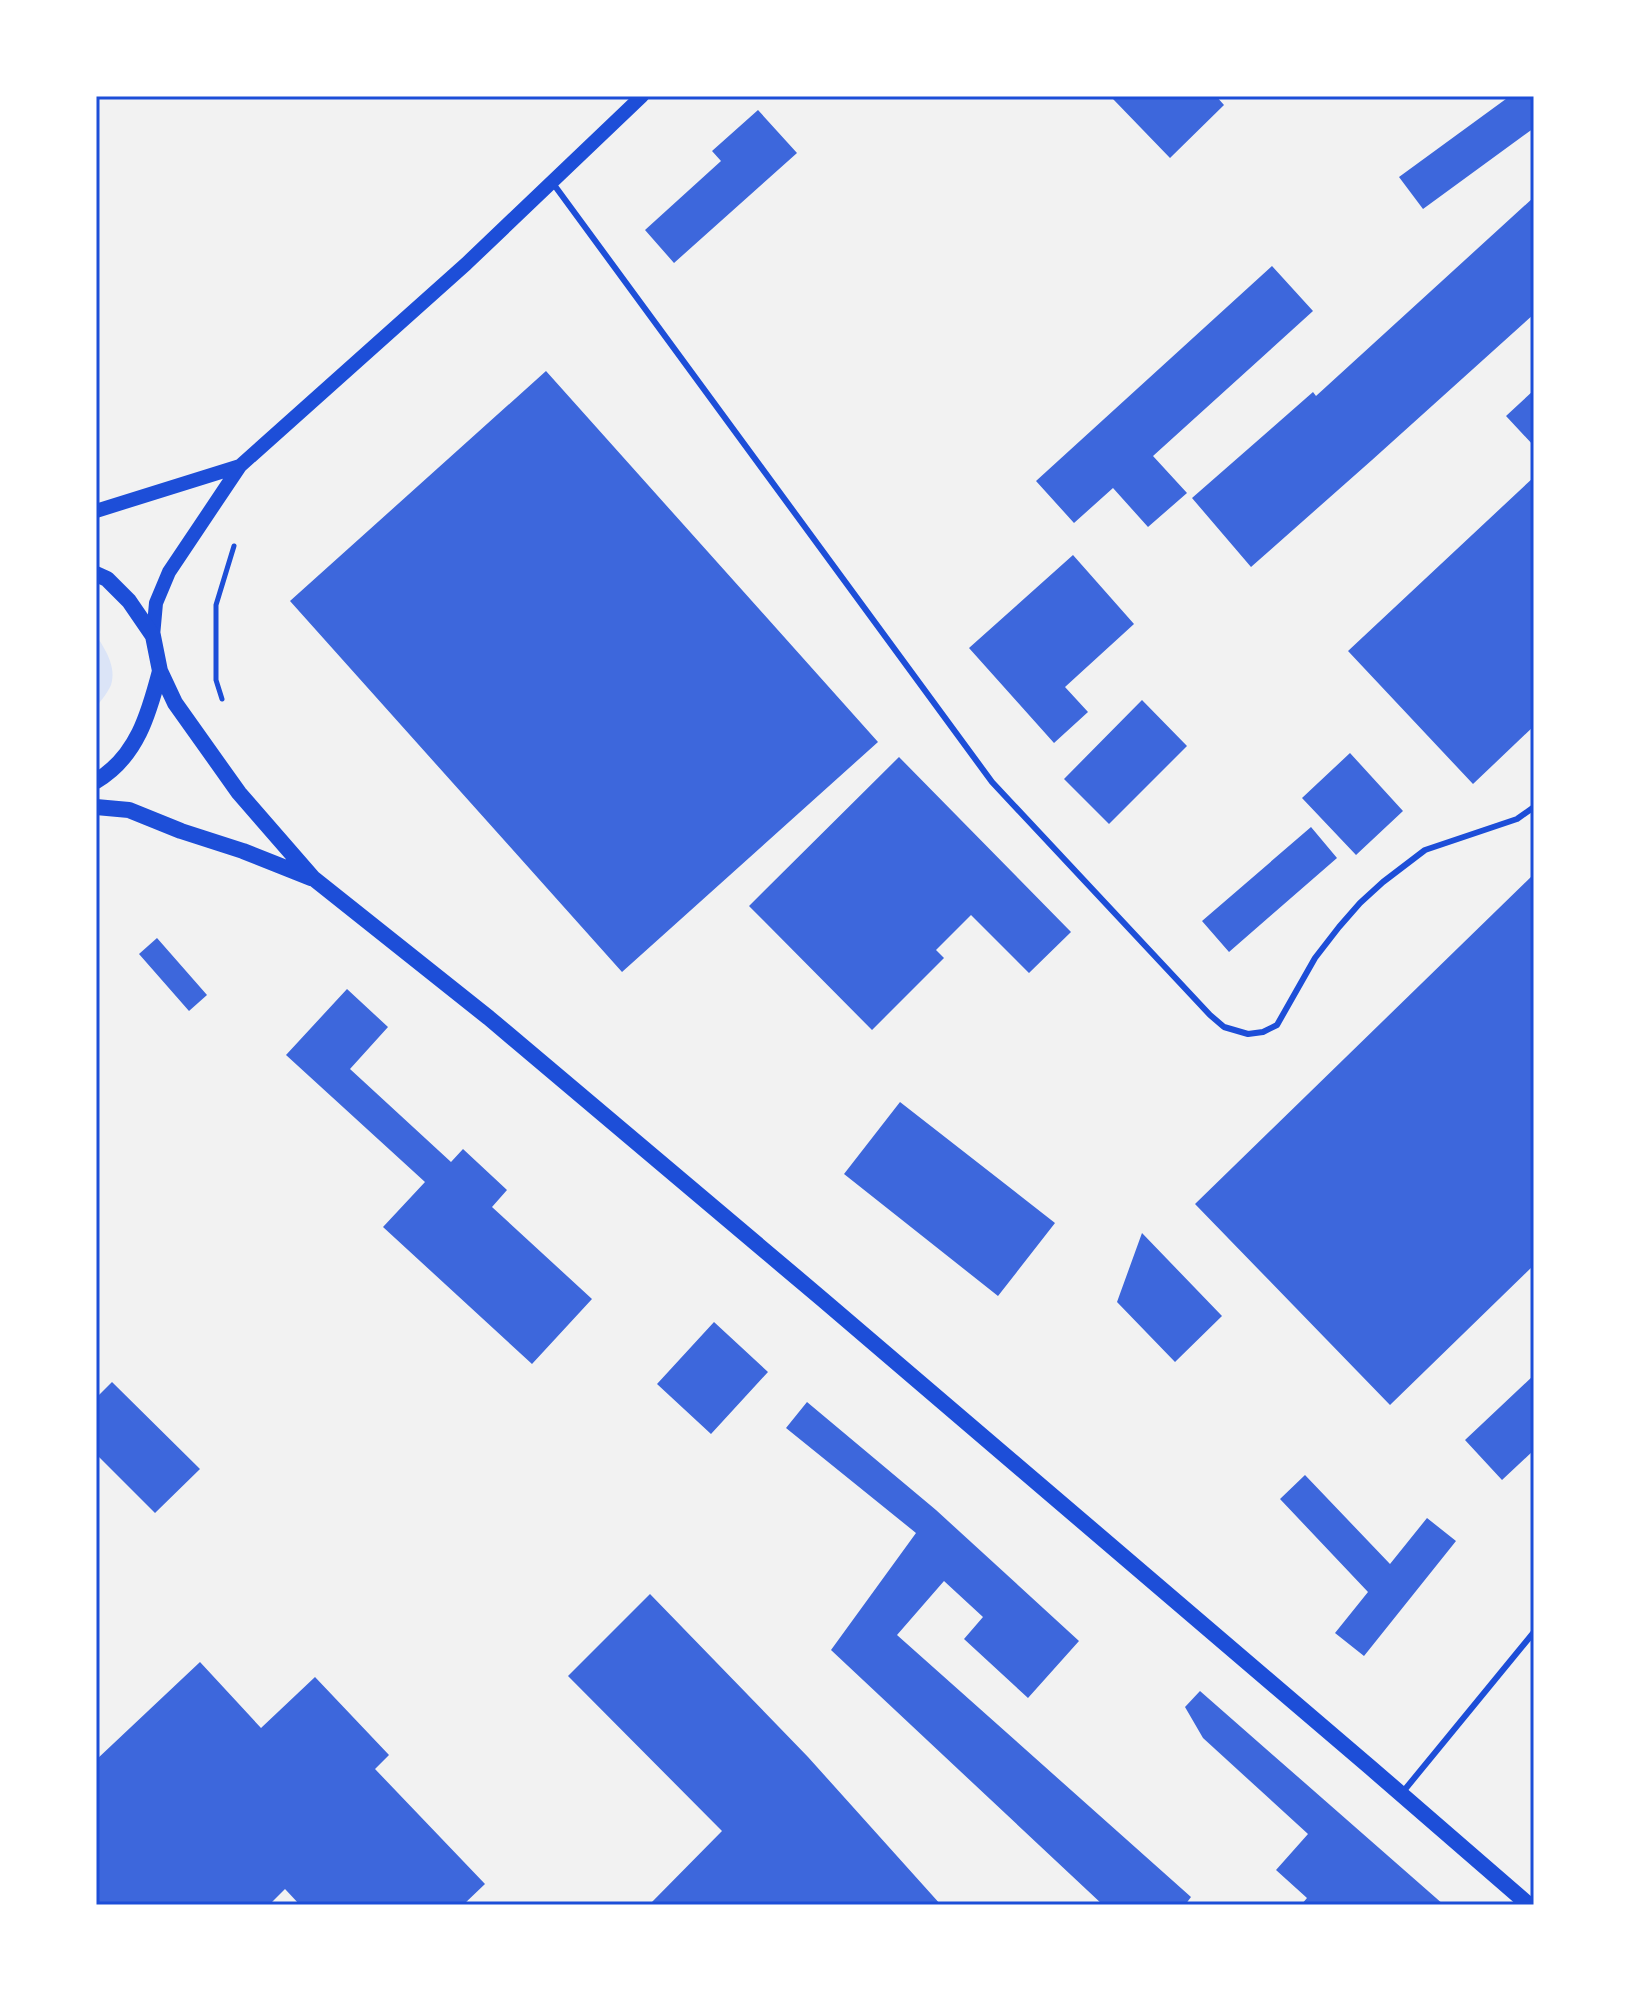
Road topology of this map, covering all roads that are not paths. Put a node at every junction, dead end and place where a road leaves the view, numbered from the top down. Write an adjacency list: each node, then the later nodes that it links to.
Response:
1 (642, 96): 2 (street)
2 (552, 182): 3 (street); 10 (lane)
3 (240, 466): 4 (street); 6 (street)
4 (96, 511)
5 (96, 574): 6 (main road)
6 (153, 636): 7 (main road)
7 (160, 671): 8 (main road); 11 (main road)
8 (96, 781)
9 (96, 807): 11 (main road)
10 (1534, 807)
11 (313, 878): 13 (main road)
12 (1534, 1632): 13 (lane)
13 (1402, 1794): 14 (main road)
14 (1529, 1905)

